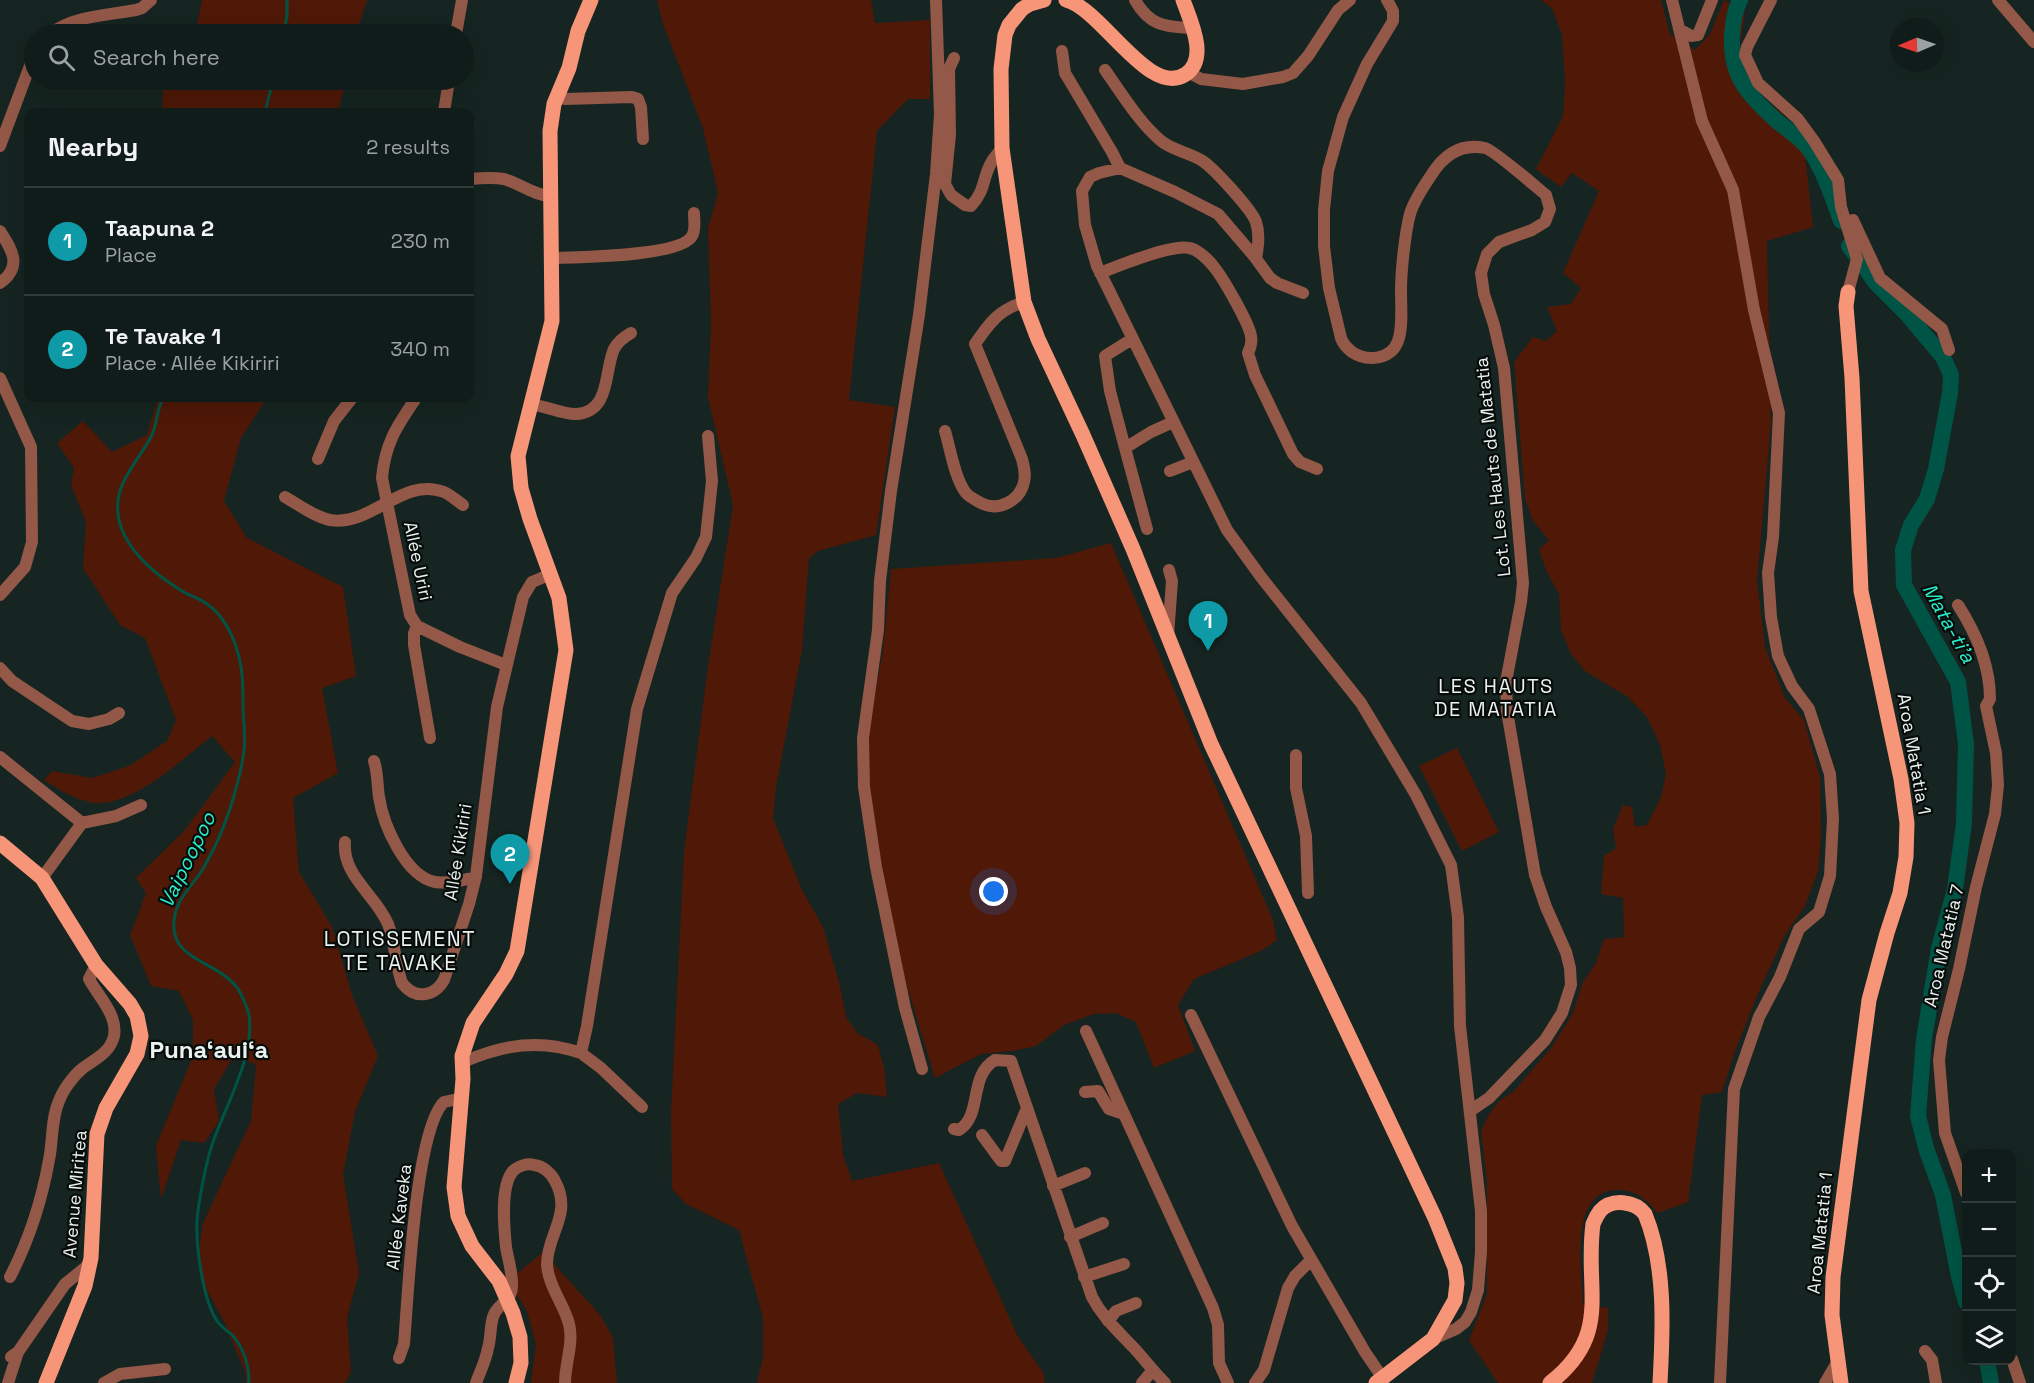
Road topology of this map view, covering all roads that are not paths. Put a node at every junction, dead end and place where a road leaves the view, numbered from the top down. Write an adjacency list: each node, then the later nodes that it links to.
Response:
1 (151, 0): 15 (street)
2 (462, 0): 16 (street)
3 (591, 0): 26 (main road)
4 (936, 0): 21 (street)
5 (1044, 0): 30 (main road)
6 (1135, 0): 17 (street)
7 (1183, 0): 17 (main road)
8 (1350, 0): 23 (street)
9 (1387, 0): 93 (street, Lot. Les Hauts de Matatia)
10 (1672, 0): 18 (street)
11 (1712, 0): 18 (street)
12 (1998, 0): 19 (street)
13 (1072, 1): 23 (main road)
14 (1766, 2): 33 (street)
15 (68, 24)
16 (458, 24)
17 (1191, 27): 23 (main road)
18 (1679, 29): 130 (street)
19 (2034, 42)
20 (1062, 51): 31 (street)
21 (939, 61): 30 (street); 88 (street)
22 (1105, 70): 38 (street)
23 (1188, 72)
24 (24, 82): 29 (street)
25 (447, 90): 27 (street)
26 (557, 97): 28 (street); 34 (main road)
27 (445, 108)
28 (643, 139)
29 (0, 146)
30 (1002, 148): 43 (main road)
31 (1120, 168): 38 (street); 39 (street)
32 (474, 179): 34 (street)
33 (1841, 195): 41 (street); 46 (street)
34 (550, 196): 37 (main road)
35 (694, 213): 37 (street)
36 (0, 231): 40 (street)
37 (551, 258): 50 (main road)
38 (1256, 259): 42 (street)
39 (1100, 273): 45 (street); 57 (street)
40 (0, 283)
41 (1848, 292): 113 (main road, Aroa Matatia 1)
42 (1303, 293)
43 (1024, 302): 52 (street); 68 (main road)
44 (631, 333): 50 (street)
45 (1132, 339): 51 (street); 54 (street)
46 (1949, 350)
47 (0, 378): 65 (street)
48 (349, 402): 55 (street)
49 (413, 402): 60 (street, Allée Uriri)
50 (531, 405): 64 (main road)
51 (1173, 422): 54 (street); 56 (street)
52 (945, 431)
53 (708, 436): 86 (street)
54 (1125, 448): 62 (street)
55 (318, 459)
56 (1193, 462): 58 (street); 93 (street)
57 (1317, 469)
58 (1170, 471)
59 (285, 497): 60 (street)
60 (388, 503): 61 (street); 67 (street, Allée Uriri)
61 (463, 506)
62 (1147, 529)
63 (1169, 570): 68 (street)
64 (551, 574): 69 (street, Allée Kikiriri); 87 (main road)
65 (0, 595)
66 (1958, 605): 98 (street, Aroa Matatia 7)
67 (417, 626): 69 (street); 72 (street, Allée Uriri)
68 (1168, 637): 110 (main road)
69 (507, 665): 80 (street, Allée Kikiriri)
70 (0, 668): 71 (street)
71 (119, 713)
72 (430, 738)
73 (1296, 755): 82 (street)
74 (0, 757): 77 (street)
75 (374, 761): 80 (street)
76 (141, 805): 77 (street)
77 (82, 823): 81 (street)
78 (345, 842): 80 (street, Allée Kikiriri)
79 (0, 843): 81 (main road, Avenue Miritea)
80 (476, 876)
81 (42, 878): 83 (main road, Avenue Miritea)
82 (1308, 893)
83 (96, 964): 102 (main road, Avenue Miritea); 106 (street)
84 (1191, 1015): 103 (street)
85 (1086, 1031): 94 (street)
86 (580, 1053): 87 (street); 91 (street)
87 (463, 1062): 90 (main road)
88 (922, 1069)
89 (1085, 1092): 94 (street)
90 (462, 1098): 107 (main road); 112 (street, Allée Kaveka)
91 (642, 1107)
92 (1027, 1108): 95 (street); 96 (street); 99 (street)
93 (1470, 1111): 110 (street)
94 (1124, 1114): 126 (street)
95 (954, 1129)
96 (982, 1135)
97 (1085, 1173): 99 (street)
98 (1962, 1181)
99 (1053, 1186): 101 (street)
100 (1103, 1223): 101 (street)
101 (1070, 1237): 105 (street)
102 (91, 1258): 118 (street); 119 (main road, Avenue Miritea)
103 (1311, 1260): 117 (street); 127 (street)
104 (1124, 1264): 105 (street)
105 (1084, 1276): 109 (street)
106 (10, 1277)
107 (508, 1301): 121 (street); 122 (main road); 123 (street)
108 (1136, 1303): 109 (street)
109 (1107, 1321): 116 (street)
110 (1433, 1339): 117 (main road)
111 (1925, 1351): 133 (street)
112 (399, 1358)
113 (1838, 1361): 131 (street); 132 (main road, Aroa Matatia 1)
114 (2014, 1365): 134 (street)
115 (165, 1369): 120 (street)
116 (1152, 1371): 124 (street); 125 (street)
117 (1379, 1380)
118 (8, 1383)
119 (46, 1383)
120 (104, 1383)
121 (476, 1383)
122 (516, 1383)
123 (565, 1383)
124 (1142, 1383)
125 (1165, 1383)
126 (1228, 1383)
127 (1255, 1383)
128 (1550, 1383): 129 (main road)
129 (1660, 1383)
130 (1720, 1383)
131 (1825, 1383)
132 (1841, 1383)
133 (1936, 1383)
134 (2020, 1383)

